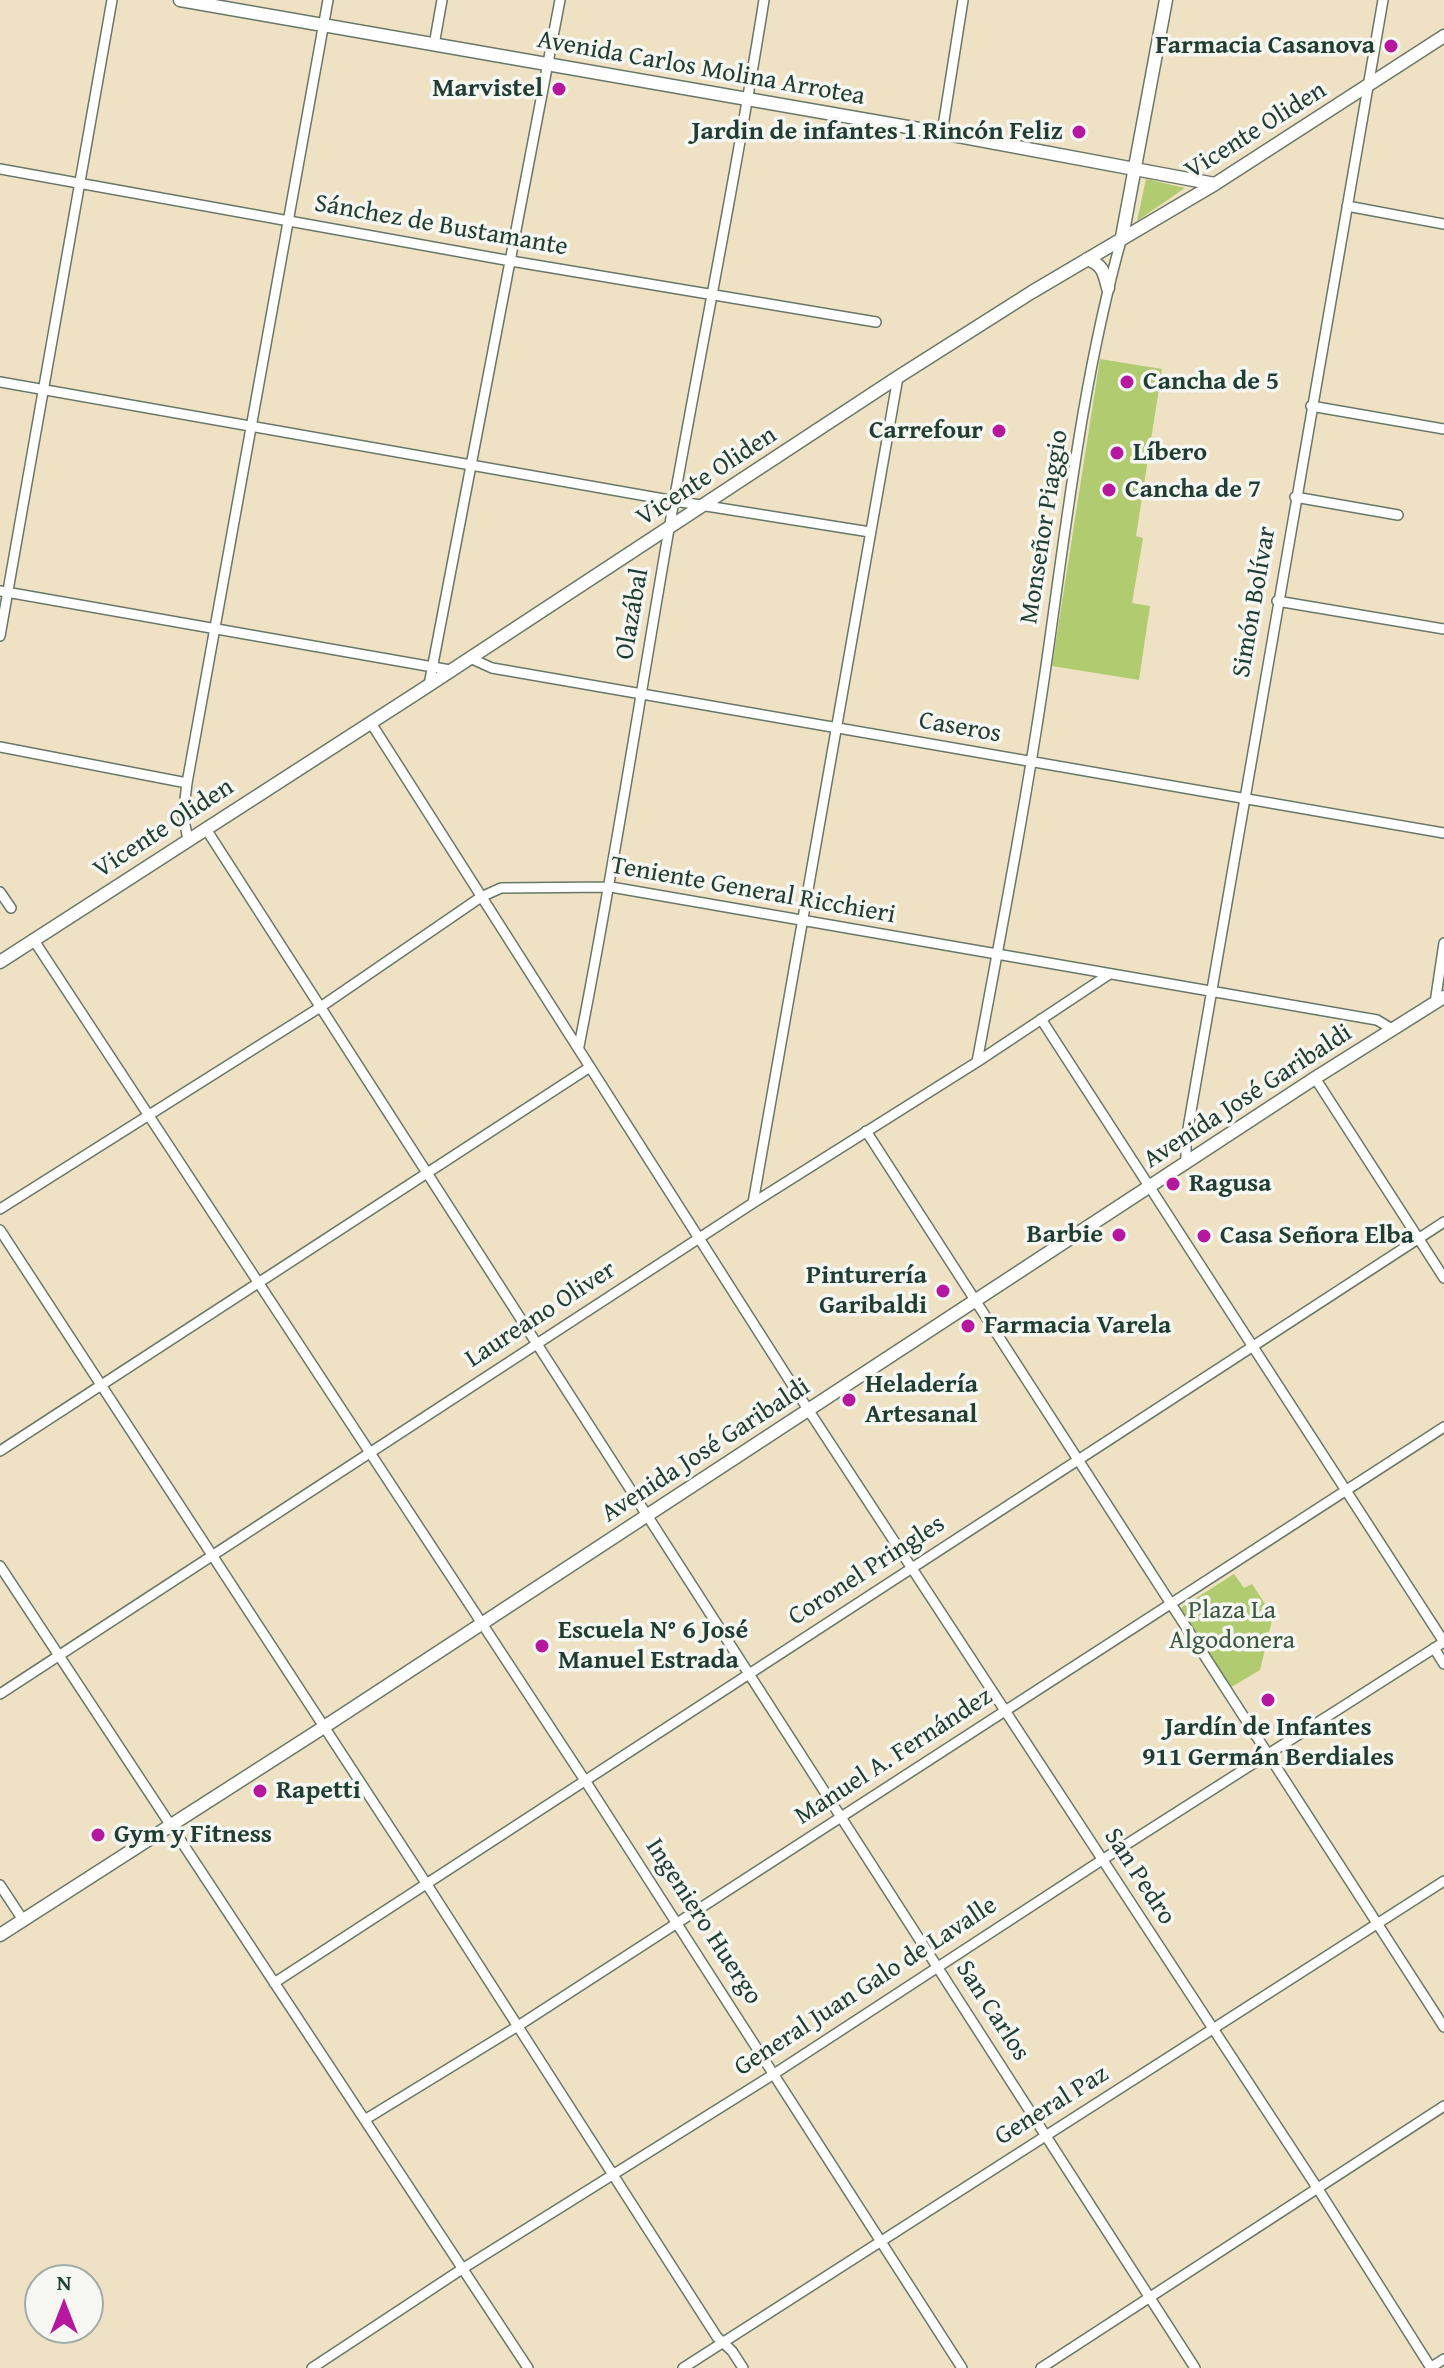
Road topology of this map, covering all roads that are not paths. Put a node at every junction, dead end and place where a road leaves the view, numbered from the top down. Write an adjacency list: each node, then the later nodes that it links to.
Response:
1 (112, 0): 19 (street)
2 (180, 0): 10 (street, Avenida Carlos Molina Arrotea)
3 (328, 0): 10 (street)
4 (442, 0): 12 (street)
5 (560, 0): 13 (street)
6 (764, 0): 15 (street, Olazábal)
7 (963, 0): 16 (street)
8 (1166, 0): 18 (street, Monseñor Piaggio)
9 (1383, 0): 14 (street, Simón Bolívar)
10 (323, 25): 12 (street, Avenida Carlos Molina Arrotea); 22 (street)
11 (1444, 36): 14 (street, Vicente Oliden)
12 (434, 45): 13 (street, Avenida Carlos Molina Arrotea)
13 (548, 66): 15 (street, Avenida Carlos Molina Arrotea); 26 (street)
14 (1368, 87): 20 (street, Vicente Oliden); 21 (street, Simón Bolívar)
15 (748, 100): 16 (street, Avenida Carlos Molina Arrotea); 28 (street, Olazábal)
16 (942, 133): 18 (street, Avenida Carlos Molina Arrotea)
17 (0, 169): 19 (street, Sánchez de Bustamante)
18 (1135, 169): 20 (street, Avenida Carlos Molina Arrotea); 24 (street, Monseñor Piaggio)
19 (81, 183): 22 (street, Sánchez de Bustamante); 32 (street)
20 (1215, 184): 24 (street, Vicente Oliden)
21 (1347, 206): 23 (street); 33 (street, Simón Bolívar)
22 (288, 221): 26 (street, Sánchez de Bustamante); 34 (street)
23 (1444, 224)
24 (1122, 237): 25 (street, Vicente Oliden); 27 (street, Monseñor Piaggio)
25 (1087, 259): 27 (street); 30 (street, Vicente Oliden)
26 (511, 261): 28 (street, Sánchez de Bustamante); 36 (street)
27 (1108, 288): 56 (street, Monseñor Piaggio)
28 (711, 295): 29 (street, Sánchez de Bustamante); 38 (street, Olazábal)
29 (876, 322)
30 (898, 377): 39 (street, Vicente Oliden); 42 (street)
31 (0, 382): 32 (street)
32 (44, 390): 34 (street); 43 (street)
33 (1311, 406): 35 (street); 37 (street, Simón Bolívar)
34 (250, 426): 36 (street); 45 (street)
35 (1444, 429)
36 (472, 464): 38 (street); 49 (street)
37 (1295, 497): 40 (street); 44 (street, Simón Bolívar)
38 (675, 501): 39 (street); 41 (street, Olazábal)
39 (705, 505): 41 (street, Vicente Oliden); 42 (street)
40 (1398, 515)
41 (669, 528): 48 (street, Vicente Oliden); 52 (street, Olazábal)
42 (870, 532): 54 (street)
43 (4, 592): 45 (street); 47 (street)
44 (1277, 601): 46 (street); 58 (street, Simón Bolívar)
45 (214, 629): 49 (street); 57 (street)
46 (1444, 629)
47 (0, 636)
48 (470, 658): 50 (street, Vicente Oliden); 52 (street, Caseros)
49 (432, 668): 50 (street); 51 (street)
50 (450, 670): 51 (street, Vicente Oliden)
51 (429, 685): 53 (street, Vicente Oliden)
52 (641, 696): 54 (street, Caseros); 62 (street, Olazábal)
53 (371, 723): 59 (street, Vicente Oliden); 64 (street, San Pedro)
54 (837, 729): 56 (street, Caseros); 66 (street)
55 (0, 747): 57 (street)
56 (1031, 762): 58 (street, Caseros); 69 (street, Monseñor Piaggio)
57 (187, 783): 61 (street)
58 (1244, 799): 60 (street, Caseros); 72 (street, Simón Bolívar)
59 (206, 829): 61 (street, Vicente Oliden); 74 (street, San Carlos)
60 (1444, 833)
61 (188, 839): 67 (street, Vicente Oliden)
62 (611, 887): 64 (street, Teniente General Ricchieri); 66 (street, Teniente General Ricchieri); 77 (street, Olazábal)
63 (0, 892): 65 (street)
64 (481, 897): 74 (street, Teniente General Ricchieri); 77 (street, San Pedro)
65 (11, 908)
66 (803, 922): 69 (street, Teniente General Ricchieri); 86 (street)
67 (33, 939): 70 (street, Vicente Oliden); 81 (street, Ingeniero Huergo)
68 (1444, 943): 73 (street)
69 (997, 955): 71 (street, Teniente General Ricchieri); 78 (street, Monseñor Piaggio)
70 (0, 962)
71 (1108, 975): 72 (street, Teniente General Ricchieri); 75 (street, Laureano Oliver)
72 (1212, 993): 76 (street, Teniente General Ricchieri); 83 (street, Simón Bolívar)
73 (1439, 1000): 76 (street, Avenida José Garibaldi)
74 (322, 1006): 81 (street, Teniente General Ricchieri); 84 (street, San Carlos)
75 (1041, 1019): 78 (street, Laureano Oliver); 85 (street)
76 (1392, 1029): 80 (street, Avenida José Garibaldi)
77 (579, 1046): 79 (street, San Pedro)
78 (977, 1062): 82 (street, Laureano Oliver)
79 (590, 1067): 84 (street); 90 (street, San Pedro)
80 (1315, 1078): 83 (street, Avenida José Garibaldi); 91 (street)
81 (149, 1116): 87 (street, Teniente General Ricchieri); 93 (street, Ingeniero Huergo)
82 (866, 1131): 86 (street, Laureano Oliver); 94 (street)
83 (1186, 1164): 85 (street, Avenida José Garibaldi)
84 (425, 1174): 93 (street); 95 (street, San Carlos)
85 (1149, 1189): 94 (street, Avenida José Garibaldi); 96 (street)
86 (753, 1203): 90 (street, Laureano Oliver)
87 (0, 1209)
88 (1444, 1222): 91 (street, Coronel Pringles)
89 (0, 1230): 97 (street)
90 (700, 1238): 95 (street, Laureano Oliver); 98 (street, San Pedro)
91 (1419, 1238): 92 (street); 96 (street, Coronel Pringles)
92 (1444, 1278)
93 (259, 1284): 97 (street); 101 (street, Ingeniero Huergo)
94 (975, 1301): 98 (street, Avenida José Garibaldi); 102 (street)
95 (536, 1344): 101 (street, Laureano Oliver); 104 (street, San Carlos)
96 (1252, 1347): 102 (street, Coronel Pringles); 103 (street)
97 (101, 1386): 100 (street); 105 (street)
98 (809, 1411): 104 (street, Avenida José Garibaldi); 107 (street, San Pedro)
99 (1444, 1427): 103 (street, Manuel A. Fernández)
100 (0, 1451)
101 (370, 1453): 105 (street, Laureano Oliver); 109 (street, Ingeniero Huergo)
102 (1079, 1459): 107 (street, Coronel Pringles); 108 (street)
103 (1347, 1490): 108 (street, Manuel A. Fernández); 110 (street)
104 (647, 1516): 109 (street, Avenida José Garibaldi); 114 (street, San Carlos)
105 (212, 1556): 112 (street, Laureano Oliver); 117 (street)
106 (0, 1566): 112 (street)
107 (913, 1566): 114 (street, Coronel Pringles); 116 (street, San Pedro)
108 (1171, 1605): 116 (street, Manuel A. Fernández); 118 (street)
109 (481, 1624): 117 (street, Avenida José Garibaldi); 119 (street, Ingeniero Huergo)
110 (1444, 1642): 111 (street, General Juan Galo de Lavalle)
111 (1434, 1648): 113 (street); 118 (street, General Juan Galo de Lavalle)
112 (58, 1656): 115 (street, Laureano Oliver); 121 (street)
113 (1444, 1664)
114 (751, 1674): 119 (street, Coronel Pringles); 120 (street, San Carlos)
115 (0, 1694)
116 (1006, 1710): 120 (street, Manuel A. Fernández); 122 (street, San Pedro)
117 (324, 1727): 121 (street, Avenida José Garibaldi); 124 (street)
118 (1268, 1755): 122 (street, General Juan Galo de Lavalle); 128 (street)
119 (586, 1782): 124 (street, Coronel Pringles); 127 (street, Ingeniero Huergo)
120 (842, 1818): 127 (street, Manuel A. Fernández); 130 (street, San Carlos)
121 (170, 1825): 126 (street, Avenida José Garibaldi); 131 (street)
122 (1102, 1860): 130 (street, General Juan Galo de Lavalle); 134 (street, San Pedro)
123 (1444, 1881): 128 (street, General Paz)
124 (426, 1883): 131 (street, Coronel Pringles); 132 (street)
125 (0, 1885): 126 (street)
126 (23, 1920): 129 (street, Avenida José Garibaldi)
127 (678, 1923): 132 (street, Manuel A. Fernández); 135 (street, Ingeniero Huergo)
128 (1378, 1924): 133 (street); 134 (street, General Paz)
129 (0, 1935)
130 (938, 1967): 135 (street, General Juan Galo de Lavalle); 138 (street, San Carlos)
131 (274, 1983): 137 (street)
132 (518, 2026): 137 (street, Manuel A. Fernández); 139 (street)
133 (1444, 2027)
134 (1214, 2030): 138 (street, General Paz); 140 (street, San Pedro)
135 (774, 2074): 139 (street, General Juan Galo de Lavalle); 141 (street, Ingeniero Huergo)
136 (1444, 2106): 140 (street)
137 (366, 2119): 142 (street)
138 (1046, 2135): 141 (street, General Paz); 143 (street, San Carlos)
139 (613, 2175): 142 (street, General Juan Galo de Lavalle); 144 (street)
140 (1318, 2189): 143 (street); 153 (street, San Pedro)
141 (881, 2242): 144 (street, General Paz); 150 (street, Ingeniero Huergo)
142 (462, 2269): 146 (street, General Juan Galo de Lavalle); 147 (street)
143 (1149, 2297): 151 (street); 152 (street, San Carlos)
144 (723, 2342): 148 (street, General Paz); 149 (street)
145 (1444, 2359): 153 (street)
146 (312, 2368)
147 (528, 2368)
148 (683, 2368)
149 (743, 2368)
150 (962, 2368)
151 (1041, 2368)
152 (1195, 2368)
153 (1431, 2368)

